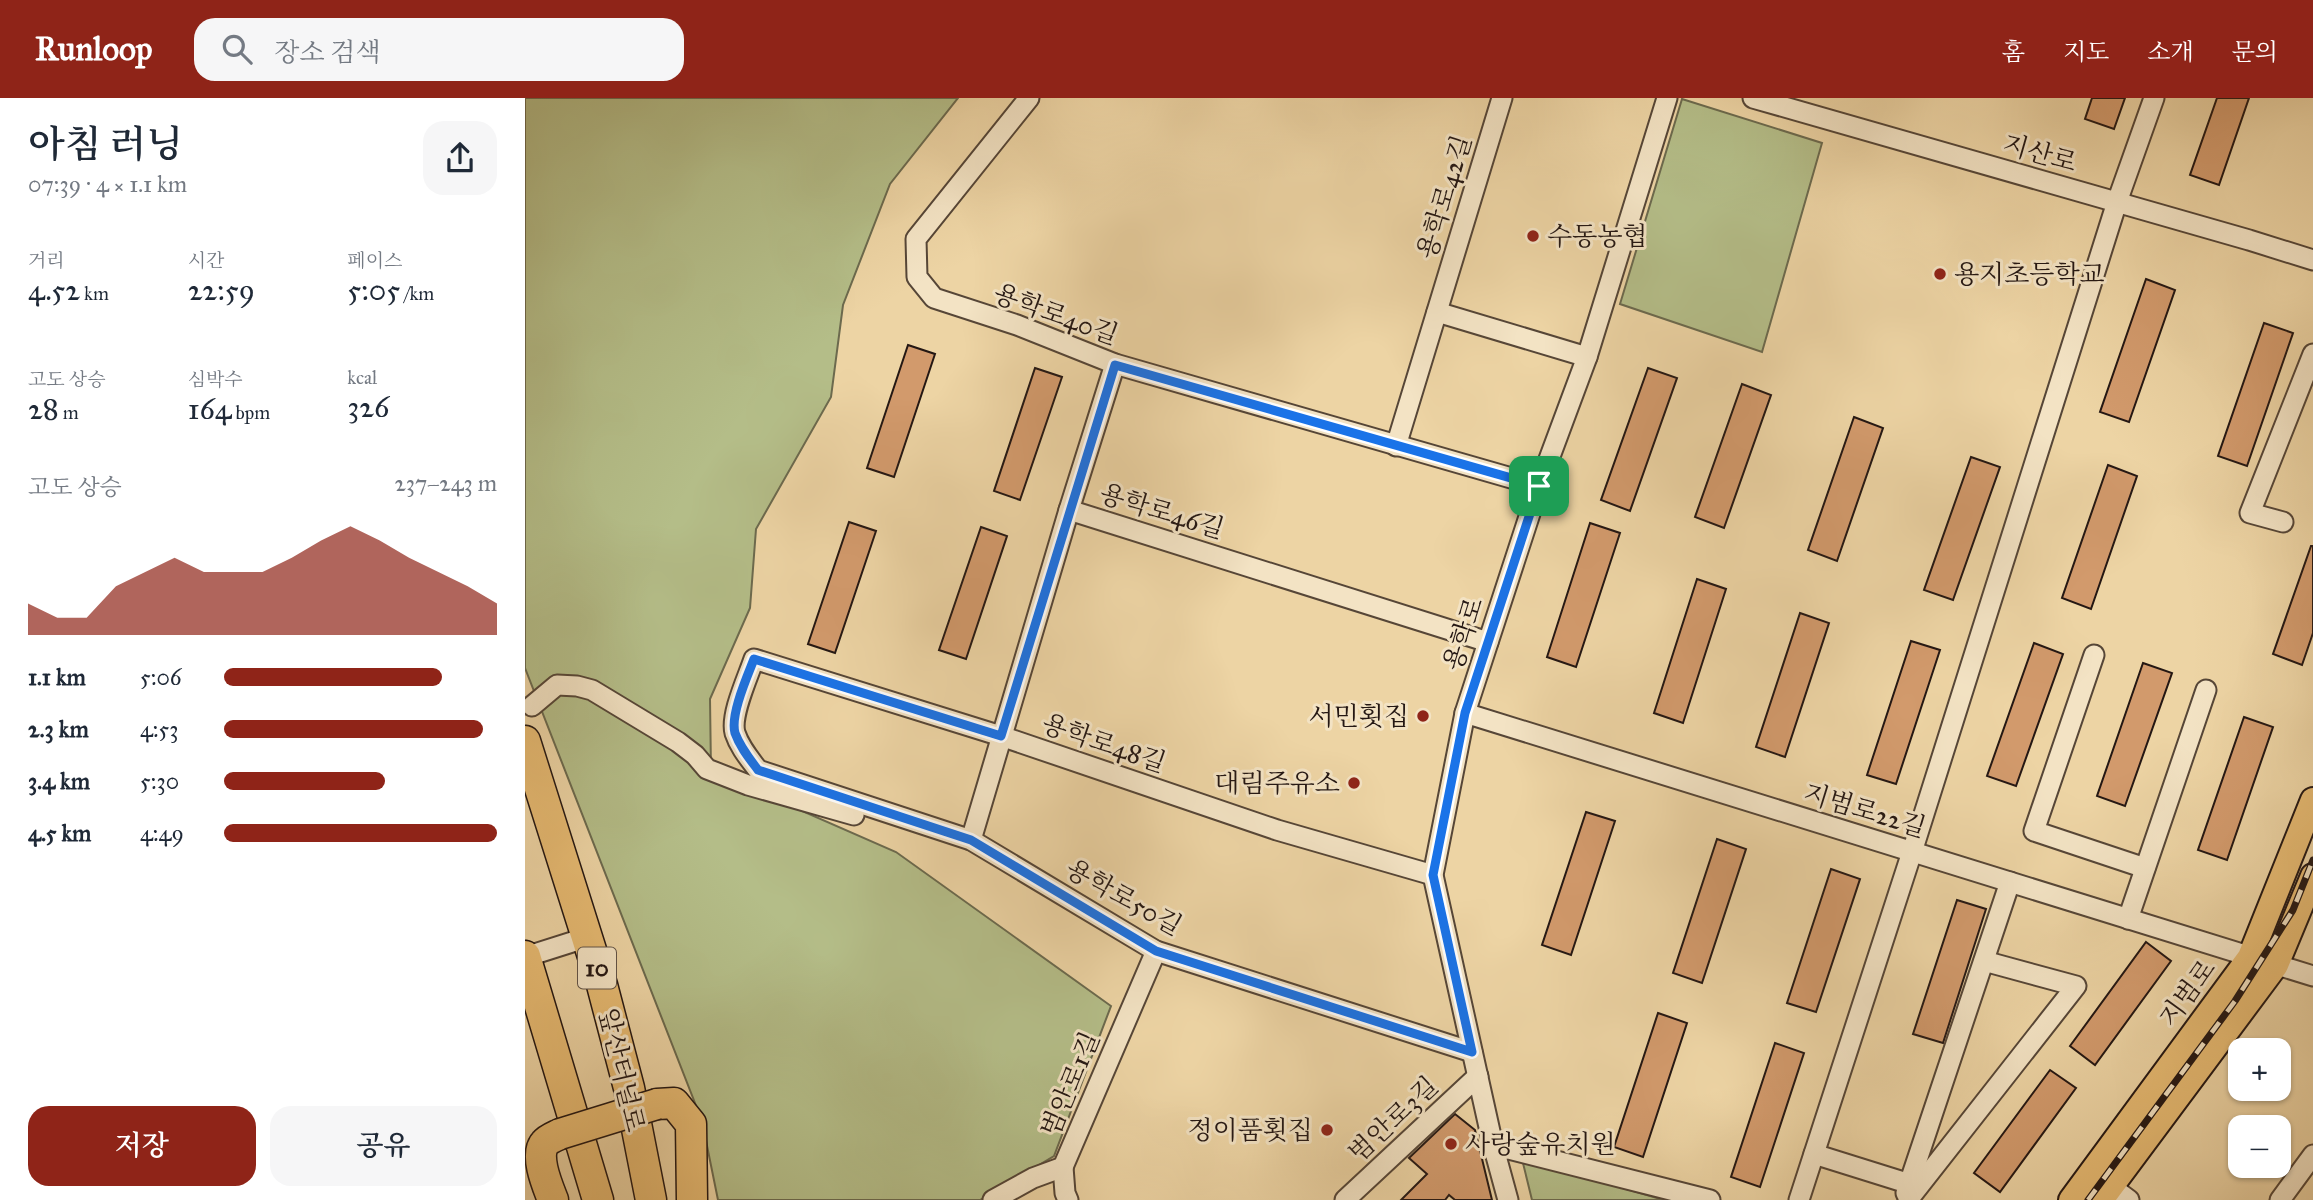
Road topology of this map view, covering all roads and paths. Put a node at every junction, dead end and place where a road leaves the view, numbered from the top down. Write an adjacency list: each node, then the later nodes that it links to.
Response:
1 (1029, 98): 11 (street, 용학로40길)
2 (1502, 98): 8 (street, 용학로42길)
3 (1667, 98): 10 (street, 용학로)
4 (1753, 98): 6 (street, 지산로)
5 (2154, 98): 6 (street)
6 (2117, 202): 7 (street, 지산로); 27 (street)
7 (2313, 260)
8 (1437, 312): 10 (street); 12 (street, 용학로42길)
9 (2313, 354): 15 (street)
10 (1587, 357): 13 (street, 용학로)
11 (1115, 365): 12 (street, 용학로40길); 14 (street)
12 (1396, 446): 13 (street, 용학로40길)
13 (1539, 486): 16 (street, 용학로)
14 (1069, 510): 16 (street, 용학로46길); 21 (street, 용학로46길)
15 (2284, 522)
16 (1488, 642): 20 (street, 용학로)
17 (2094, 655): 28 (street)
18 (2206, 690): 28 (street)
19 (532, 706): 25 (street)
20 (1465, 713): 27 (street, 지범로22길); 29 (street, 용학로)
21 (1001, 736): 23 (street, 용학로48길); 26 (street, 용학로46길); 29 (street, 용학로48길)
22 (525, 741): 33 (highway, 앞산터널로 / 10)
23 (758, 770): 25 (street, 용학로50길)
24 (2313, 800): 36 (main road, 지범로)
25 (878, 809): 26 (street, 용학로50길)
26 (971, 840): 34 (street, 용학로50길)
27 (1912, 852): 31 (street, 지범로22길); 43 (street)
28 (2145, 868): 32 (street)
29 (1433, 875): 40 (street, 용학로)
30 (2313, 876): 38 (main road)
31 (2010, 882): 32 (street, 지범로22길); 37 (street)
32 (2128, 919): 36 (street, 지범로22길)
33 (588, 937): 35 (street); 50 (highway, 앞산터널로 / 10)
34 (1156, 951): 40 (street, 용학로50길); 45 (street, 범안로1길)
35 (525, 957): 49 (highway)
36 (2250, 957): 38 (street, 지범로22길); 46 (main road, 지범로)
37 (1984, 961): 47 (street); 47 (street)
38 (2276, 965): 39 (street, 지범로22길); 46 (main road)
39 (2313, 976)
40 (1472, 1052): 41 (street, 용학로)
41 (1478, 1076): 42 (street, 용학로); 54 (street, 범안로3길)
42 (1493, 1145): 55 (street, 용학로); 56 (street)
43 (1814, 1154): 47 (street); 57 (street)
44 (2313, 1155): 59 (street)
45 (1063, 1167): 52 (street, 범안로1길); 53 (street)
46 (2108, 1190): 58 (main road, 지범로)
47 (1907, 1195)
48 (552, 1200): 51 (highway, bridge)
49 (598, 1200)
50 (651, 1200)
51 (692, 1200)
52 (993, 1200)
53 (1068, 1200)
54 (1345, 1200)
55 (1508, 1200)
56 (1710, 1200)
57 (1799, 1200)
58 (2071, 1200)
59 (2280, 1200)

